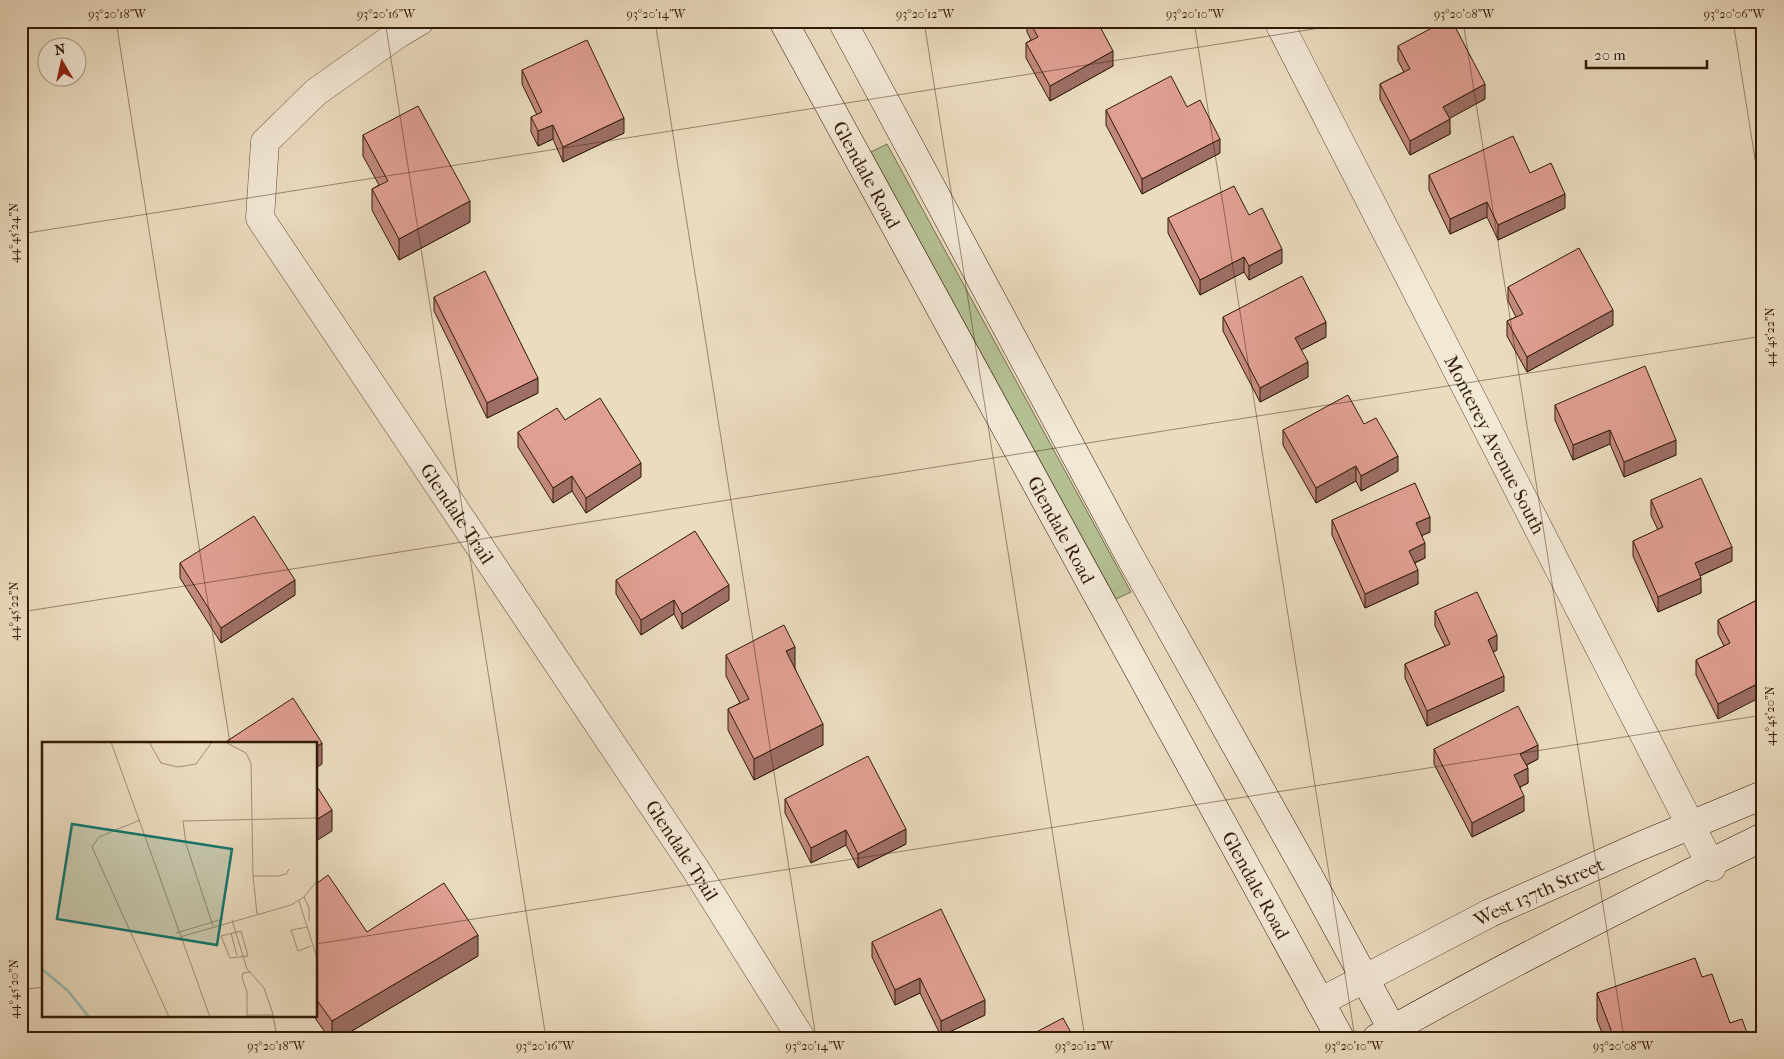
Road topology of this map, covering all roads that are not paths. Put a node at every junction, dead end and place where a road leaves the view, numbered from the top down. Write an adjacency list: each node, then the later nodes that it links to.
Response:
1 (420, 21): 12 (street, Glendale Trail)
2 (782, 21): 10 (street, Glendale Road)
3 (842, 21): 9 (street)
4 (1278, 21): 6 (street, Monterey Avenue South)
5 (1763, 795): 6 (street, West 137th Street)
6 (1690, 825): 8 (street, Monterey Avenue South); 9 (street, West 137th Street)
7 (1763, 837): 8 (street)
8 (1711, 865): 11 (street)
9 (1365, 979): 10 (street, West 137th Street); 11 (street)
10 (1320, 1002): 13 (street, Glendale Road)
11 (1389, 1035)
12 (801, 1038)
13 (1340, 1038)

